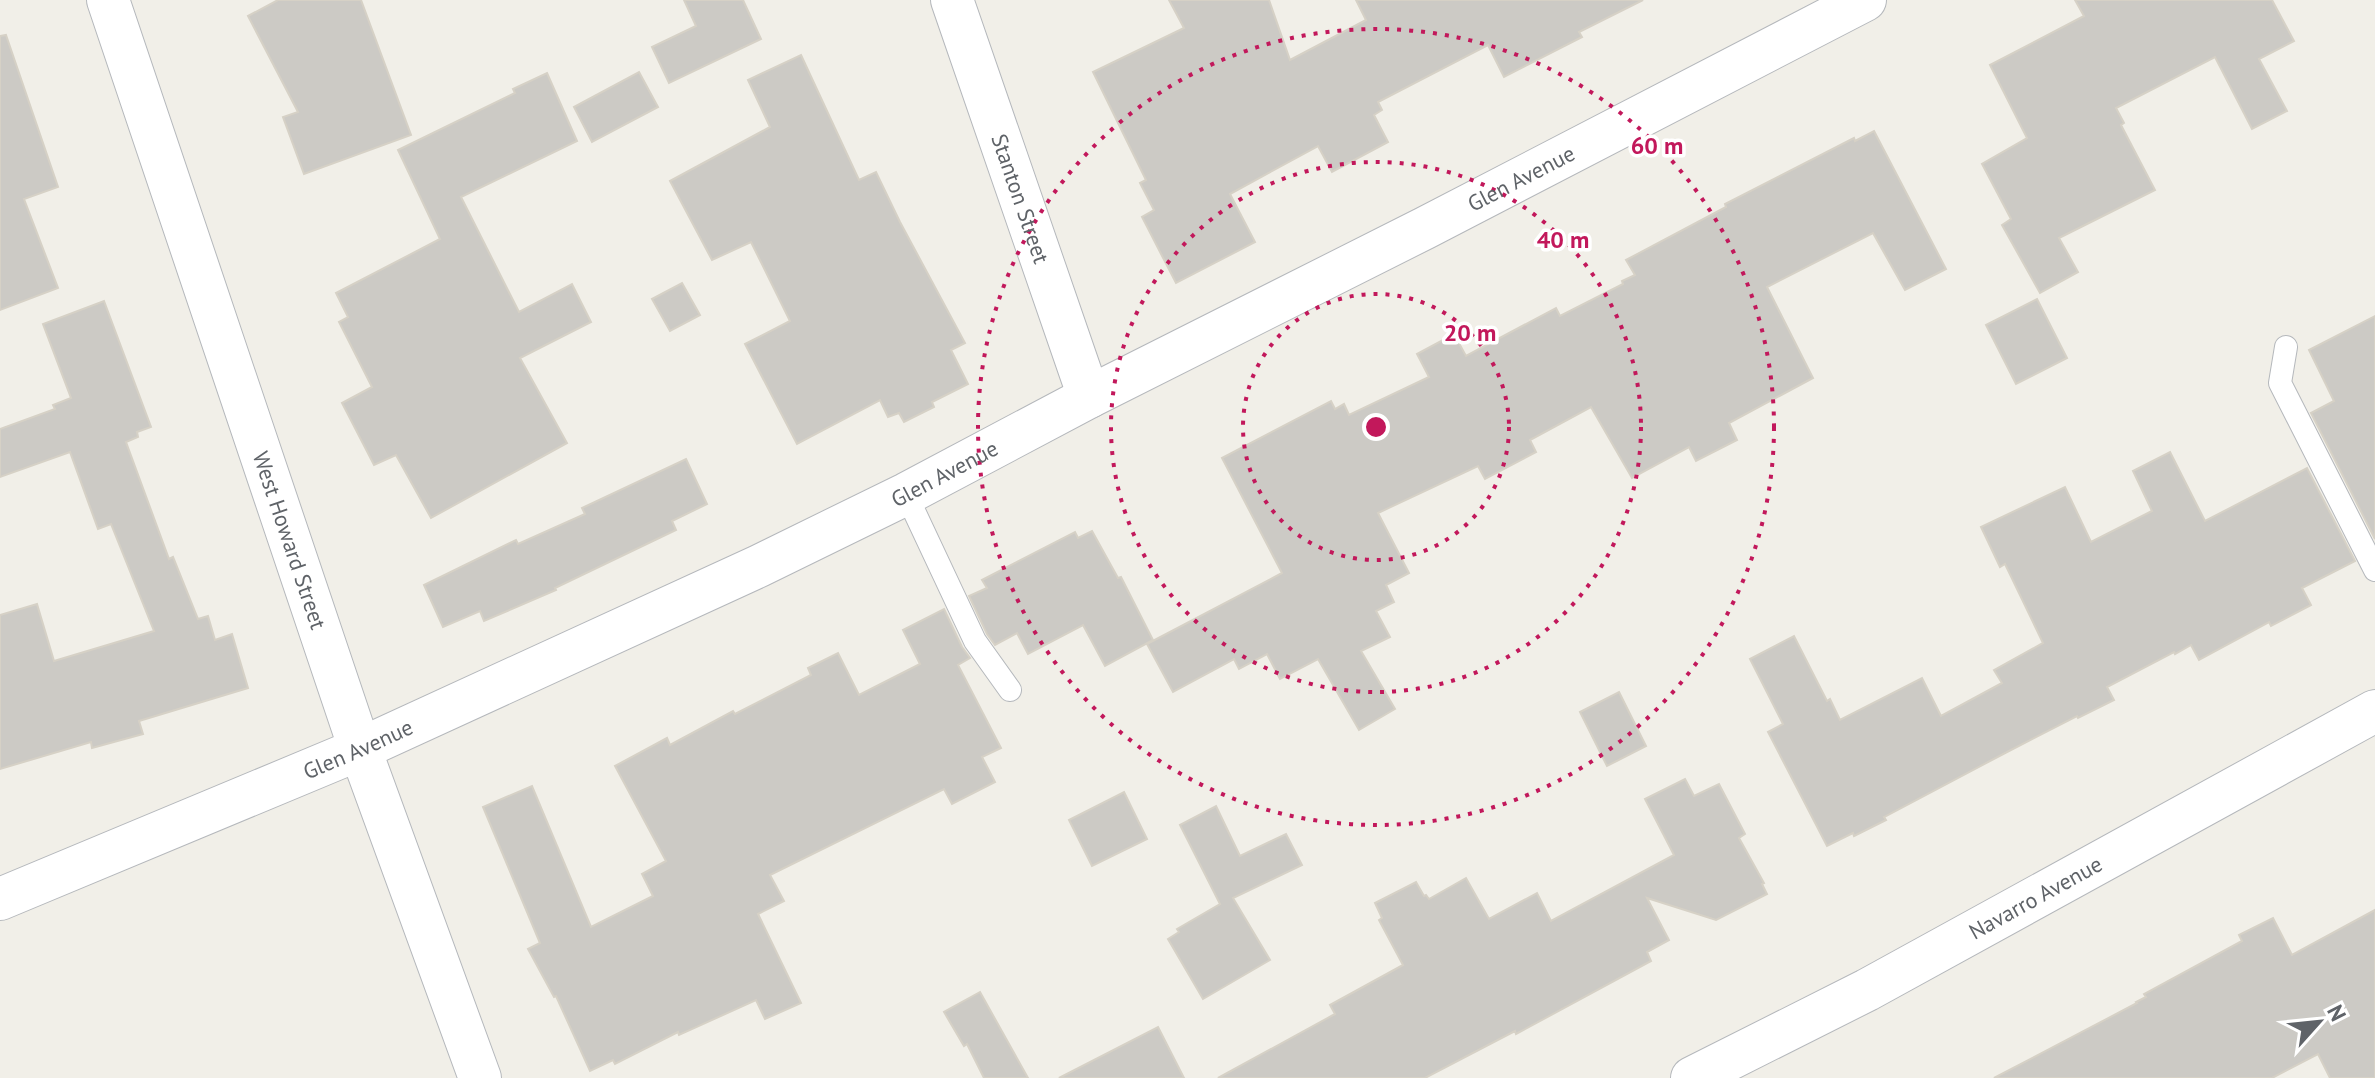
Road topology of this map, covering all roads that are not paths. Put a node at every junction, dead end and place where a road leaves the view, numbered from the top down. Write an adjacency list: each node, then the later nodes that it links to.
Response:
1 (108, 0): 10 (street, West Howard Street)
2 (952, 0): 5 (street, Stanton Street)
3 (1865, 0): 5 (street, Glen Avenue)
4 (2286, 347): 7 (lane)
5 (1089, 397): 6 (street, Glen Avenue)
6 (906, 494): 8 (lane); 10 (street, Glen Avenue)
7 (2375, 570)
8 (1010, 690)
9 (2375, 711): 13 (street, Navarro Avenue)
10 (360, 749): 11 (street, Glen Avenue); 12 (street, West Howard Street)
11 (0, 899)
12 (480, 1078)
13 (1692, 1078)

